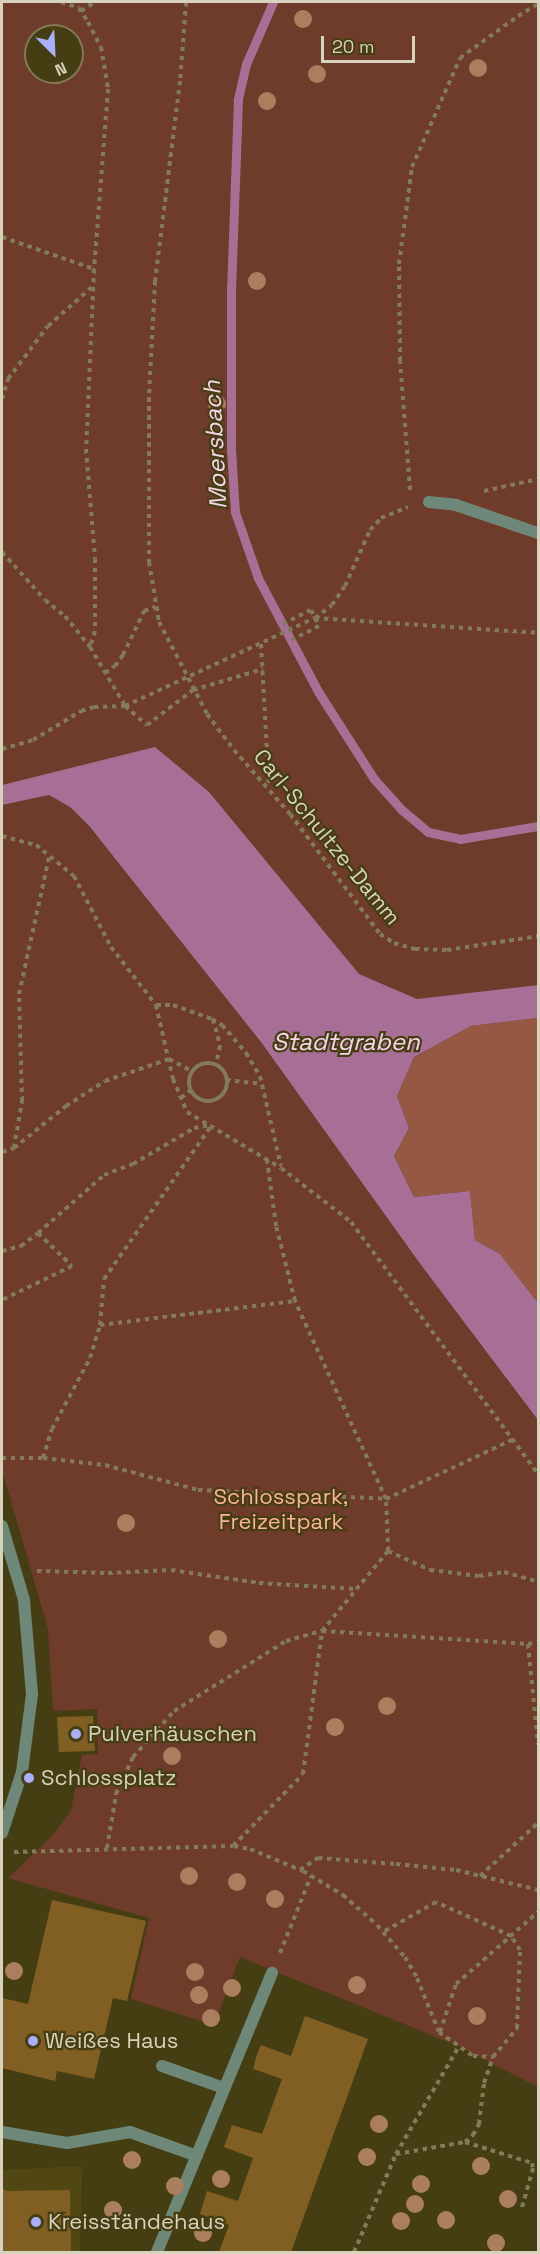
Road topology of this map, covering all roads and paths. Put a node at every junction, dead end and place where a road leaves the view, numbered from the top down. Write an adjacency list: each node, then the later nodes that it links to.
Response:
1 (61, 2): 5 (path)
2 (95, 2): 5 (path)
3 (186, 2): 17 (path, Carl-Schultze-Damm)
4 (538, 4): 12 (path)
5 (81, 11): 7 (path)
6 (2, 237): 7 (path)
7 (94, 269): 8 (path)
8 (93, 285): 9 (path); 23 (path)
9 (2, 399)
10 (538, 479): 11 (path)
11 (526, 482)
12 (410, 495)
13 (429, 502): 15 (street)
14 (411, 506): 18 (path)
15 (538, 533)
16 (2, 552): 23 (path)
17 (155, 607): 25 (path); 26 (path, Carl-Schultze-Damm)
18 (315, 618): 19 (path); 20 (path); 21 (path); 22 (path)
19 (283, 624)
20 (538, 633)
21 (291, 640)
22 (261, 644): 24 (path); 26 (path)
23 (90, 647): 25 (path)
24 (263, 669): 27 (path); 30 (path)
25 (105, 673): 28 (path)
26 (187, 678): 27 (path, Carl-Schultze-Damm); 28 (path)
27 (193, 690): 28 (path); 30 (path, Carl-Schultze-Damm)
28 (125, 706): 29 (path)
29 (2, 749)
30 (269, 789): 33 (path, Carl-Schultze-Damm)
31 (2, 836): 32 (path)
32 (50, 853): 34 (path); 44 (path)
33 (538, 936)
34 (156, 1005): 35 (path); 36 (path)
35 (212, 1019): 37 (path); 40 (path)
36 (169, 1059): 38 (path); 42 (path); 44 (path)
37 (216, 1065): 38 (path); 39 (path)
38 (192, 1071): 41 (path)
39 (226, 1080): 40 (path); 41 (path)
40 (262, 1084): 47 (path)
41 (190, 1090): 42 (path)
42 (181, 1098): 43 (path)
43 (212, 1125): 46 (path); 48 (path); 52 (path)
44 (14, 1148): 45 (path)
45 (2, 1152)
46 (267, 1159): 47 (path); 51 (path)
47 (281, 1168): 53 (path)
48 (38, 1233): 49 (path); 50 (path)
49 (2, 1251)
50 (2, 1300)
51 (295, 1301): 52 (path); 57 (path)
52 (100, 1324): 55 (path)
53 (514, 1439): 56 (path); 57 (path)
54 (2, 1458): 55 (path)
55 (43, 1458): 57 (path)
56 (538, 1473)
57 (386, 1500): 59 (path)
58 (2, 1526): 60 (street)
59 (388, 1551): 61 (path); 62 (path)
60 (16, 1569): 62 (path); 68 (street)
61 (538, 1582)
62 (357, 1589): 63 (path)
63 (322, 1631): 65 (path); 69 (path); 70 (path)
64 (538, 1642): 65 (path)
65 (528, 1644): 66 (path)
66 (538, 1745)
67 (538, 1823): 74 (path)
68 (2, 1833)
69 (233, 1846): 70 (path); 72 (path)
70 (107, 1848): 71 (path)
71 (11, 1852)
72 (300, 1870): 73 (path); 74 (path)
73 (310, 1876): 77 (path); 79 (path)
74 (480, 1876): 75 (path)
75 (538, 1890)
76 (538, 1912): 78 (path)
77 (383, 1932): 78 (path); 80 (path)
78 (511, 1936): 80 (path); 82 (path)
79 (272, 1973): 84 (street)
80 (439, 2032): 81 (path)
81 (459, 2046): 82 (path); 87 (path)
82 (494, 2057): 86 (path)
83 (162, 2066): 84 (street)
84 (224, 2088): 88 (street)
85 (2, 2132): 88 (street)
86 (465, 2142): 87 (path); 89 (path)
87 (396, 2154): 91 (path)
88 (197, 2156): 90 (street)
89 (521, 2211)
90 (157, 2253)
91 (354, 2253)

